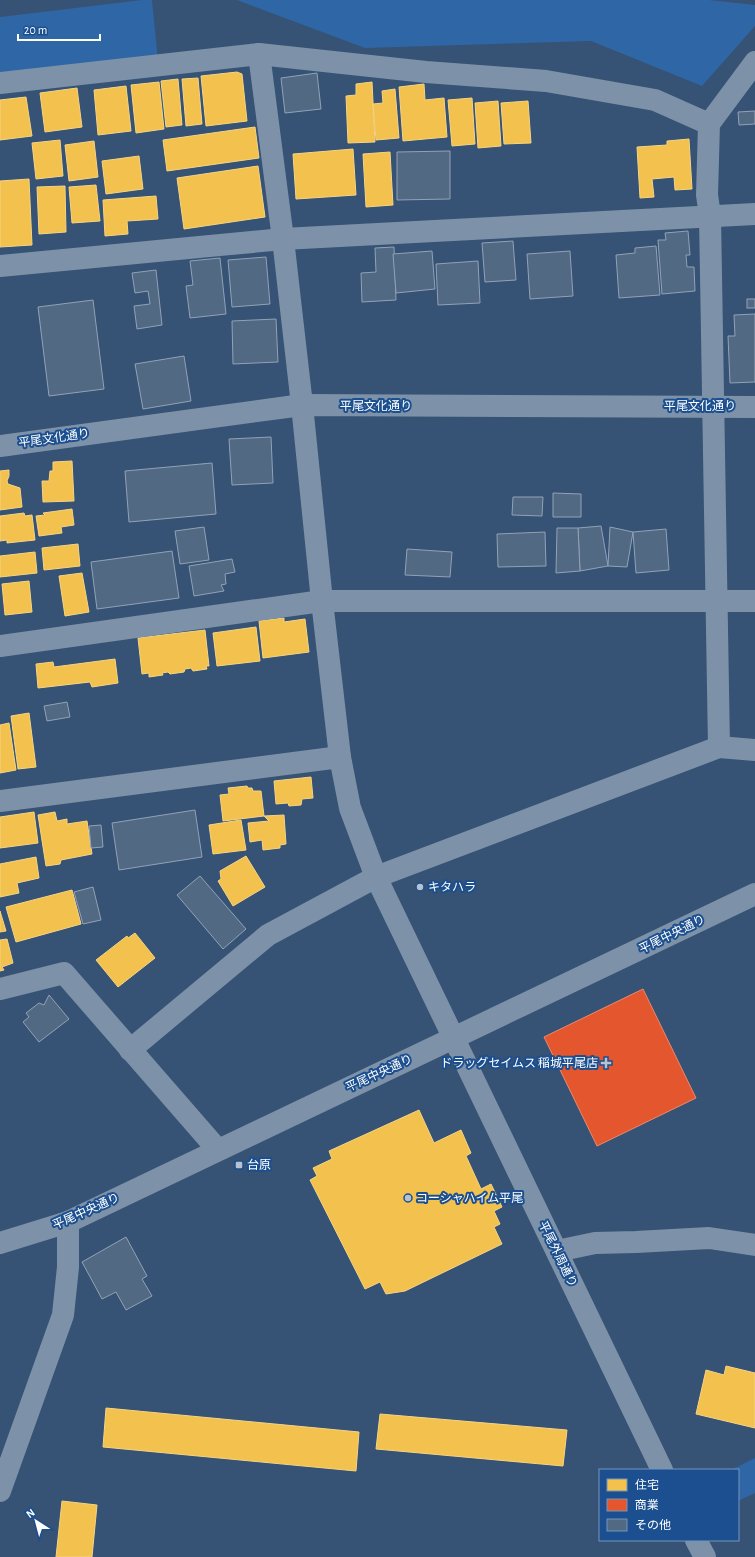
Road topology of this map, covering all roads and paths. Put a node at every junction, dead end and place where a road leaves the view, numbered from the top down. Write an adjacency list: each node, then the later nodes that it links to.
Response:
1 (259, 54): 3 (street); 4 (street); 7 (street, 平尾外周通り)
2 (755, 62): 4 (street)
3 (0, 83)
4 (709, 124): 6 (street)
5 (755, 214): 6 (street)
6 (710, 216): 7 (street); 11 (street)
7 (283, 239): 8 (street); 9 (street, 平尾外周通り)
8 (0, 266)
9 (302, 405): 11 (street, 平尾文化通り); 12 (street, 平尾文化通り); 14 (street, 平尾外周通り)
10 (755, 406): 11 (street, 平尾文化通り)
11 (713, 407): 13 (street)
12 (0, 446)
13 (716, 600): 14 (street); 15 (street); 17 (street)
14 (322, 601): 16 (street); 19 (street, 平尾外周通り)
15 (755, 601)
16 (0, 646)
17 (719, 747): 18 (street); 21 (street)
18 (755, 750)
19 (340, 757): 20 (street); 21 (street, 平尾外周通り)
20 (0, 801)
21 (376, 877): 24 (street, 平尾外周通り); 25 (street)
22 (755, 894): 24 (street, 平尾中央通り)
23 (0, 988): 25 (street)
24 (454, 1038): 26 (street, 平尾中央通り); 30 (street, 平尾外周通り)
25 (130, 1050): 26 (street)
26 (218, 1150): 27 (street, 平尾中央通り)
27 (68, 1222): 28 (street, 平尾中央通り); 32 (street)
28 (0, 1243)
29 (755, 1246): 30 (street)
30 (557, 1252): 31 (street, 平尾外周通り)
31 (662, 1469)
32 (0, 1491)
33 (696, 1541): 34 (street)
34 (704, 1557)

